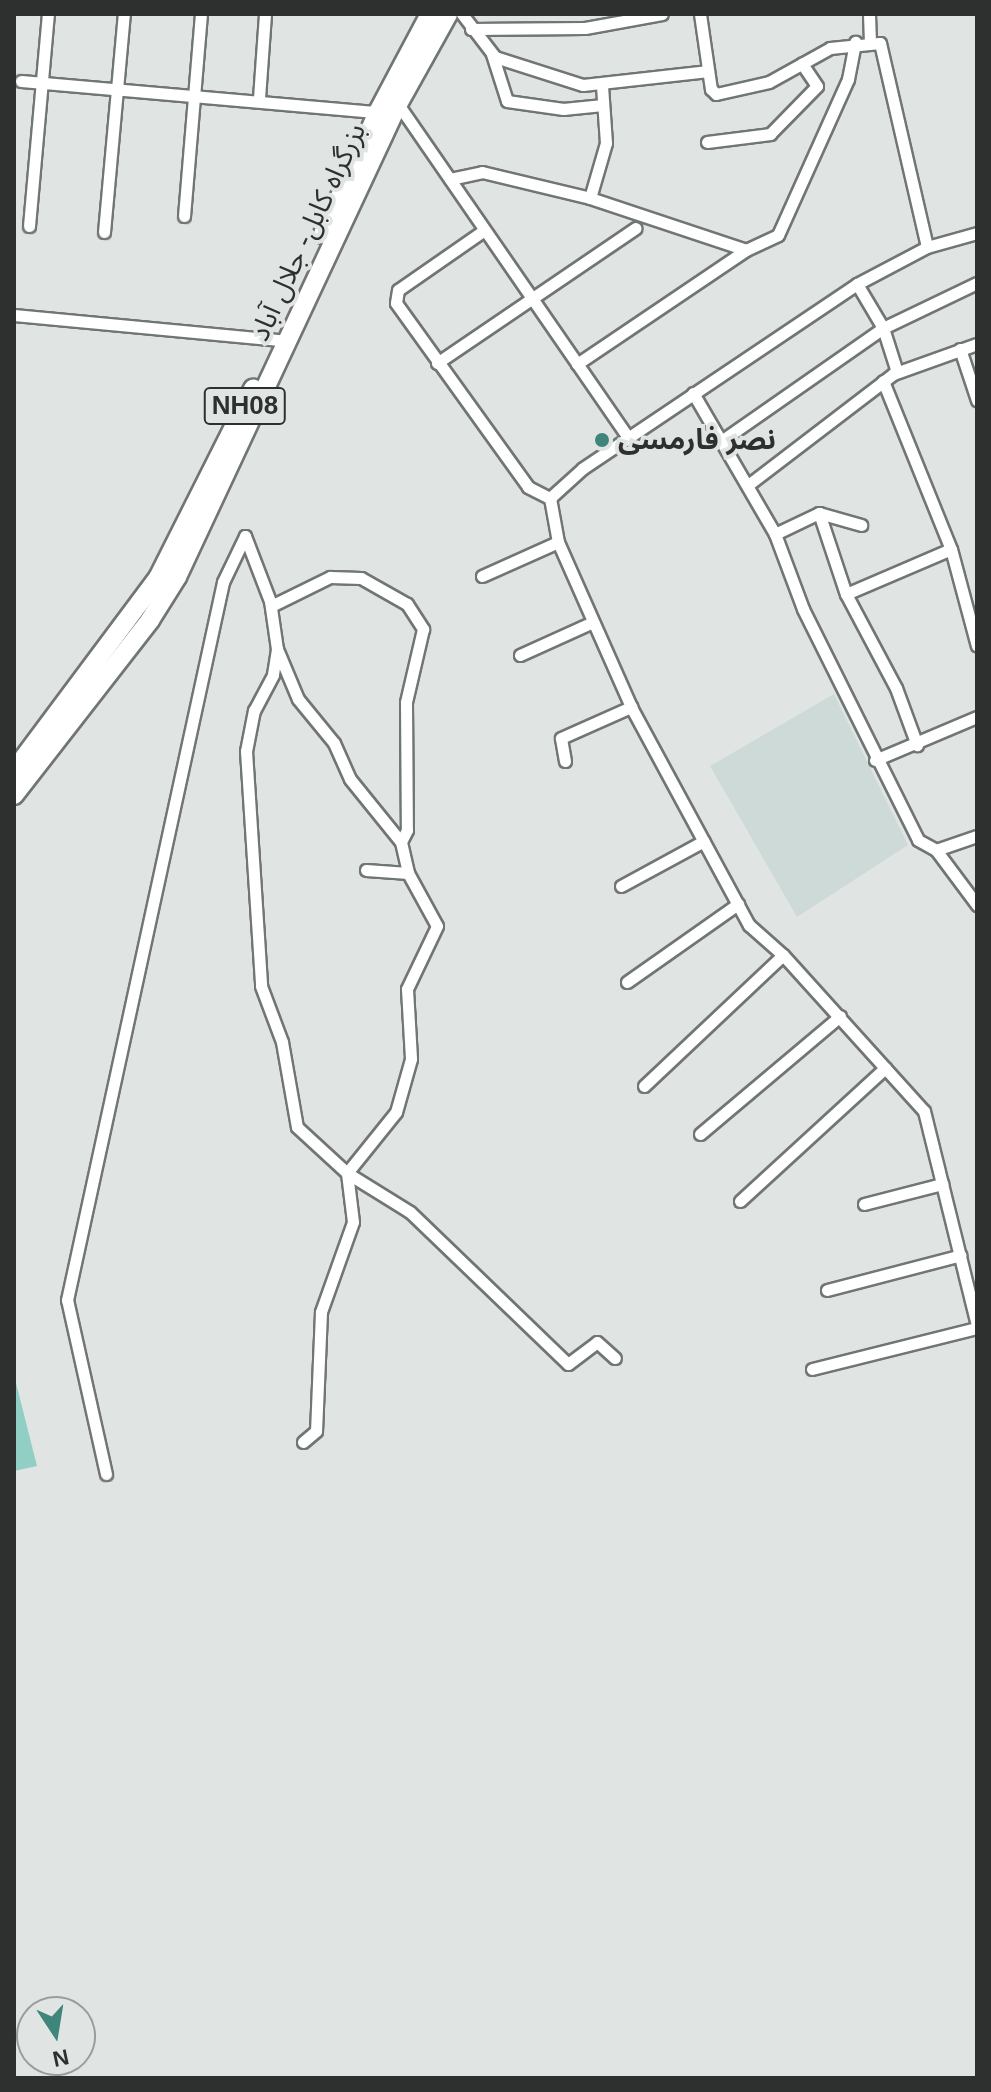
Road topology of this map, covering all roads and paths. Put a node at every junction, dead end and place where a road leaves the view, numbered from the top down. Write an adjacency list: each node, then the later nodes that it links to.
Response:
1 (48, 14): 18 (street)
2 (124, 14): 20 (street)
3 (201, 14): 21 (street)
4 (265, 14): 22 (street)
5 (430, 14): 25 (highway, بزرگراه کابل- جلال آباد / NH08)
6 (448, 14): 23 (highway, بزرگراه کابل- جلال آباد / NH08)
7 (462, 14): 11 (street)
8 (662, 14): 11 (street)
9 (700, 14): 16 (street)
10 (869, 14): 12 (street)
11 (471, 29): 14 (street)
12 (870, 40): 13 (street); 35 (street)
13 (855, 42): 15 (street); 36 (street)
14 (492, 54): 19 (street); 24 (street)
15 (802, 64): 16 (street); 26 (street)
16 (708, 71): 19 (street)
17 (21, 81): 18 (street)
18 (41, 82): 20 (street); 30 (street)
19 (602, 86): 24 (street)
20 (119, 89): 21 (street); 33 (street)
21 (194, 95): 22 (street); 29 (street)
22 (259, 98): 25 (street)
23 (398, 104): 27 (street); 42 (highway, بزرگراه کابل- جلال آباد / NH08)
24 (603, 105): 28 (street)
25 (378, 112): 42 (highway, بزرگراه کابل- جلال آباد / NH08)
26 (707, 142)
27 (450, 179): 28 (street); 32 (street)
28 (590, 198): 36 (street)
29 (184, 216)
30 (29, 226)
31 (636, 228): 39 (street)
32 (483, 231): 39 (street); 45 (street)
33 (104, 232)
34 (977, 233): 35 (street)
35 (927, 247): 38 (street)
36 (746, 250): 46 (street)
37 (977, 283): 41 (street)
38 (857, 284): 41 (street); 49 (street)
39 (529, 296): 45 (street); 46 (street)
40 (14, 315): 42 (street)
41 (883, 328): 47 (street); 52 (street)
42 (282, 340): 72 (highway, بزرگراه کابل- جلال آباد / NH08); 73 (highway, بزرگراه کابل- جلال آباد / NH08)
43 (977, 344): 44 (street)
44 (960, 349): 47 (street); 50 (street)
45 (437, 363): 54 (street)
46 (577, 364): 51 (street)
47 (897, 372): 48 (street)
48 (883, 381): 53 (street); 59 (street)
49 (693, 393): 51 (street); 52 (street)
50 (977, 400)
51 (628, 438): 54 (street)
52 (724, 439): 53 (street)
53 (748, 485): 57 (street)
54 (550, 498): 58 (street)
55 (819, 513): 56 (street); 57 (street); 61 (street)
56 (861, 525)
57 (775, 534): 70 (street)
58 (558, 542): 60 (street); 63 (street)
59 (951, 549): 61 (street); 64 (street)
60 (482, 576)
61 (846, 594): 69 (street)
62 (271, 606): 65 (street); 76 (street); 99 (street)
63 (593, 622): 66 (street); 67 (street)
64 (977, 646)
65 (277, 649): 76 (street); 89 (street)
66 (520, 655)
67 (631, 707): 71 (street); 75 (street)
68 (977, 717): 69 (street)
69 (917, 745): 70 (street)
70 (875, 760): 77 (street)
71 (565, 761)
72 (14, 771)
73 (14, 795)
74 (977, 836): 77 (street)
75 (704, 841): 80 (street); 81 (street)
76 (401, 842): 79 (street)
77 (936, 850): 82 (street)
78 (366, 870): 79 (street)
79 (408, 873): 89 (street)
80 (621, 886)
81 (738, 904): 83 (street); 84 (street)
82 (977, 904)
83 (783, 955): 85 (street); 87 (street)
84 (627, 982)
85 (840, 1016): 86 (street); 88 (street)
86 (885, 1068): 90 (street); 91 (street)
87 (644, 1086)
88 (700, 1134)
89 (347, 1173): 96 (street); 98 (street)
90 (942, 1184): 92 (street); 93 (street)
91 (740, 1201)
92 (864, 1204)
93 (961, 1255): 94 (street); 95 (street)
94 (827, 1290)
95 (977, 1327): 97 (street)
96 (615, 1358)
97 (812, 1369)
98 (303, 1442)
99 (106, 1474)

